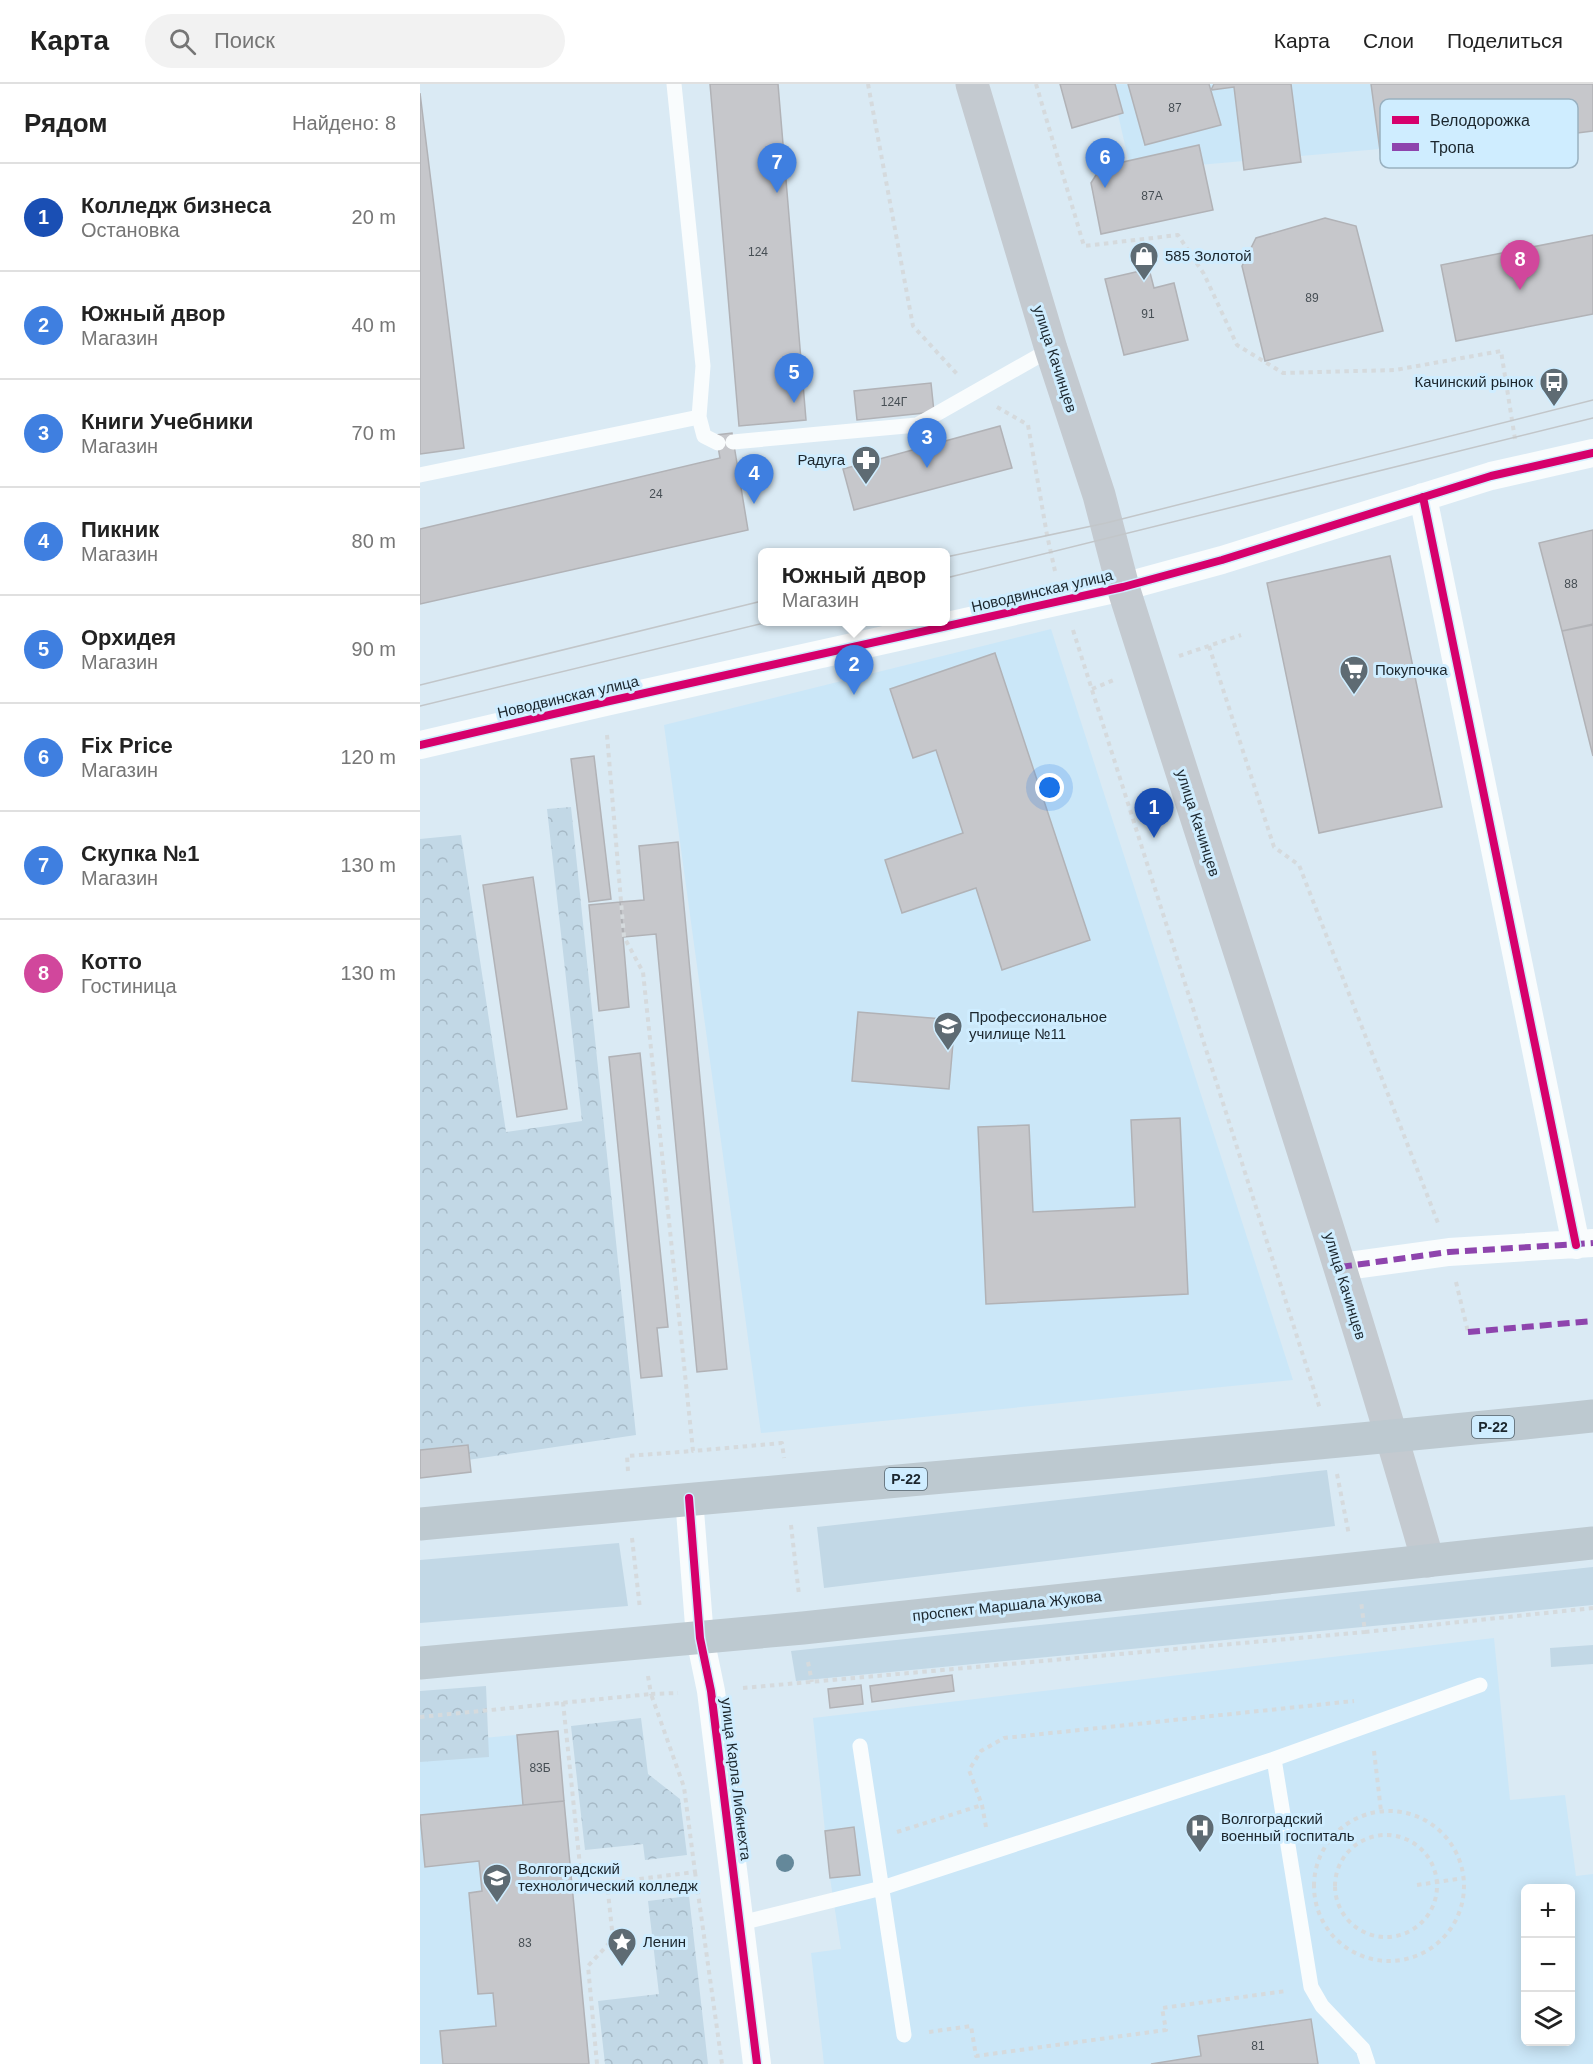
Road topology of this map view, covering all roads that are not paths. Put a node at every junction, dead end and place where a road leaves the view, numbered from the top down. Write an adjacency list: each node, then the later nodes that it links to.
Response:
1 (674, 84): 4 (lane)
2 (972, 84): 3 (main road, улица Качинцев)
3 (1051, 349): 4 (lane); 8 (main road, улица Качинцев)
4 (699, 417): 6 (lane)
5 (1593, 453): 7 (street, Новодвинская улица)
6 (420, 475)
7 (1423, 497): 8 (street, Новодвинская улица); 12 (street)
8 (1123, 586): 9 (street, Новодвинская улица); 13 (main road, улица Качинцев)
9 (950, 625)
10 (946, 626): 11 (street, Новодвинская улица)
11 (420, 745)
12 (1584, 1244): 13 (street)
13 (1340, 1267): 15 (main road, улица Качинцев)
14 (1593, 1416): 15 (highway, Р-22)
15 (1392, 1437): 16 (highway, Р-22); 19 (main road, улица Качинцев)
16 (689, 1498): 17 (highway, Р-22); 20 (street, улица Карла Либкнехта)
17 (420, 1524)
18 (1593, 1543): 19 (highway, проспект Маршала Жукова)
19 (1428, 1561): 20 (highway, проспект Маршала Жукова)
20 (700, 1638): 21 (highway, проспект Маршала Жукова); 26 (street, улица Карла Либкнехта)
21 (420, 1663)
22 (1480, 1685): 24 (lane)
23 (860, 1746): 25 (lane)
24 (1274, 1759): 25 (lane); 29 (lane)
25 (882, 1888): 26 (lane); 27 (lane)
26 (741, 1923): 28 (street, улица Карла Либкнехта)
27 (904, 2035)
28 (757, 2064)
29 (1368, 2064)

